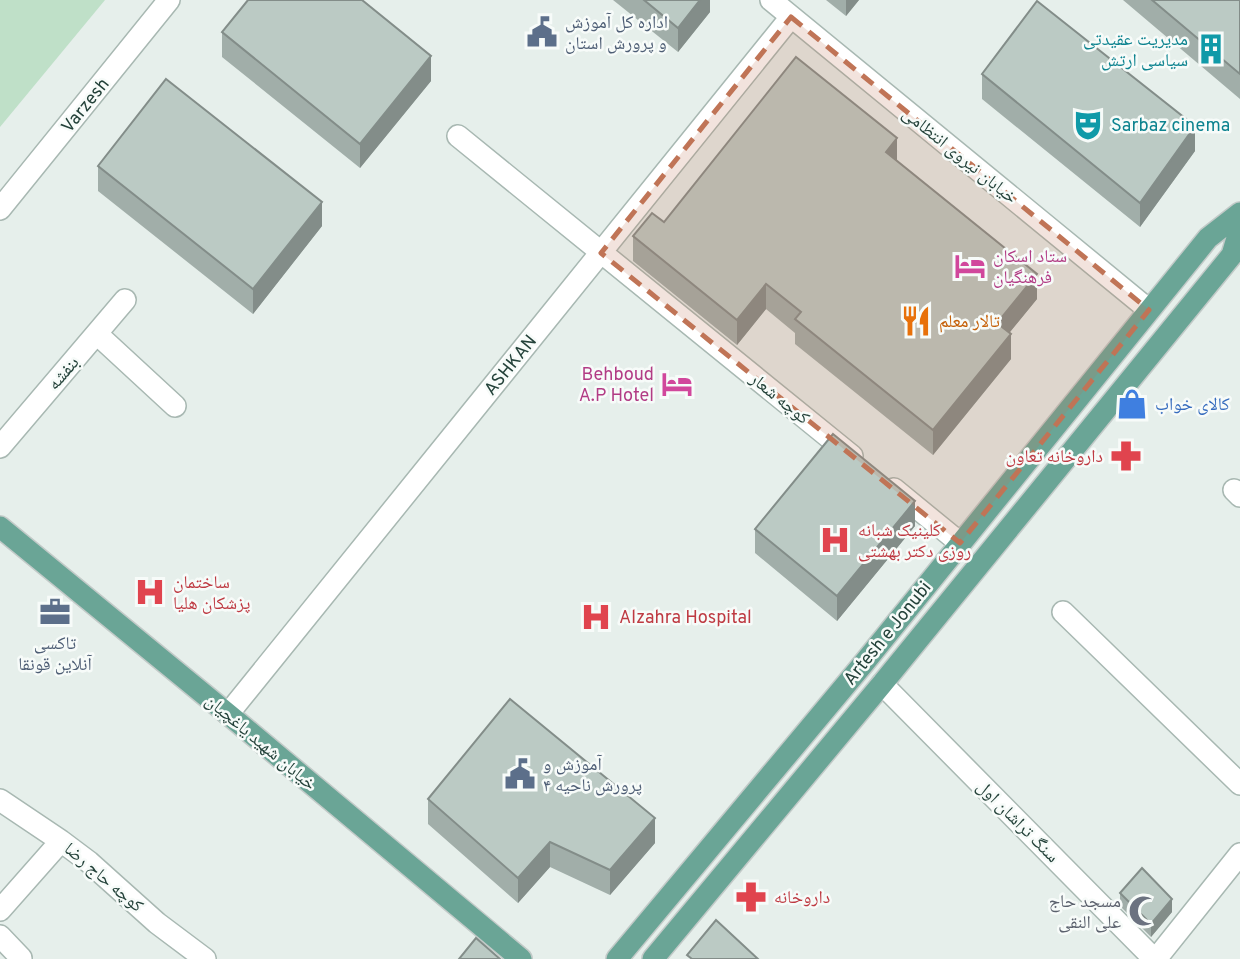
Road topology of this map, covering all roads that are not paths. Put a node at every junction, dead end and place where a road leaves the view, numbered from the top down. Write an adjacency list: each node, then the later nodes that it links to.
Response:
1 (169, 0): 5 (street, Varzesh)
2 (771, 0): 3 (street, خیابان نیروی انتظامی)
3 (791, 17): 8 (street, ASHKAN); 10 (street, خیابان نیروی انتظامی)
4 (458, 136): 8 (street, کوچه شعار)
5 (0, 209)
6 (1240, 213): 10 (main road, Artesh e Jonubi)
7 (1240, 228): 17 (main road, Artesh e Jonubi)
8 (601, 253): 15 (street, کوچه شعار); 18 (street, ASHKAN)
9 (125, 300): 11 (street, بنفشه)
10 (1149, 310): 15 (main road, Artesh e Jonubi)
11 (97, 334): 12 (street); 13 (street, بنفشه)
12 (175, 406)
13 (0, 446)
14 (0, 527): 18 (main road, خیابان شهید یاغچیان)
15 (960, 543): 28 (main road, Artesh e Jonubi)
16 (1063, 612): 19 (street)
17 (882, 684): 29 (main road, Artesh e Jonubi); 30 (street, سنگ تراشان اول)
18 (228, 714): 27 (main road, خیابان شهید یاغچیان)
19 (1240, 784)
20 (0, 800): 21 (street, کوچه حاج رضا)
21 (61, 841): 23 (street); 26 (street, کوچه حاج رضا)
22 (1240, 854): 30 (street)
23 (0, 910)
24 (0, 936): 25 (street)
25 (21, 958)
26 (205, 959)
27 (521, 959)
28 (617, 959)
29 (653, 959)
30 (1155, 959)

